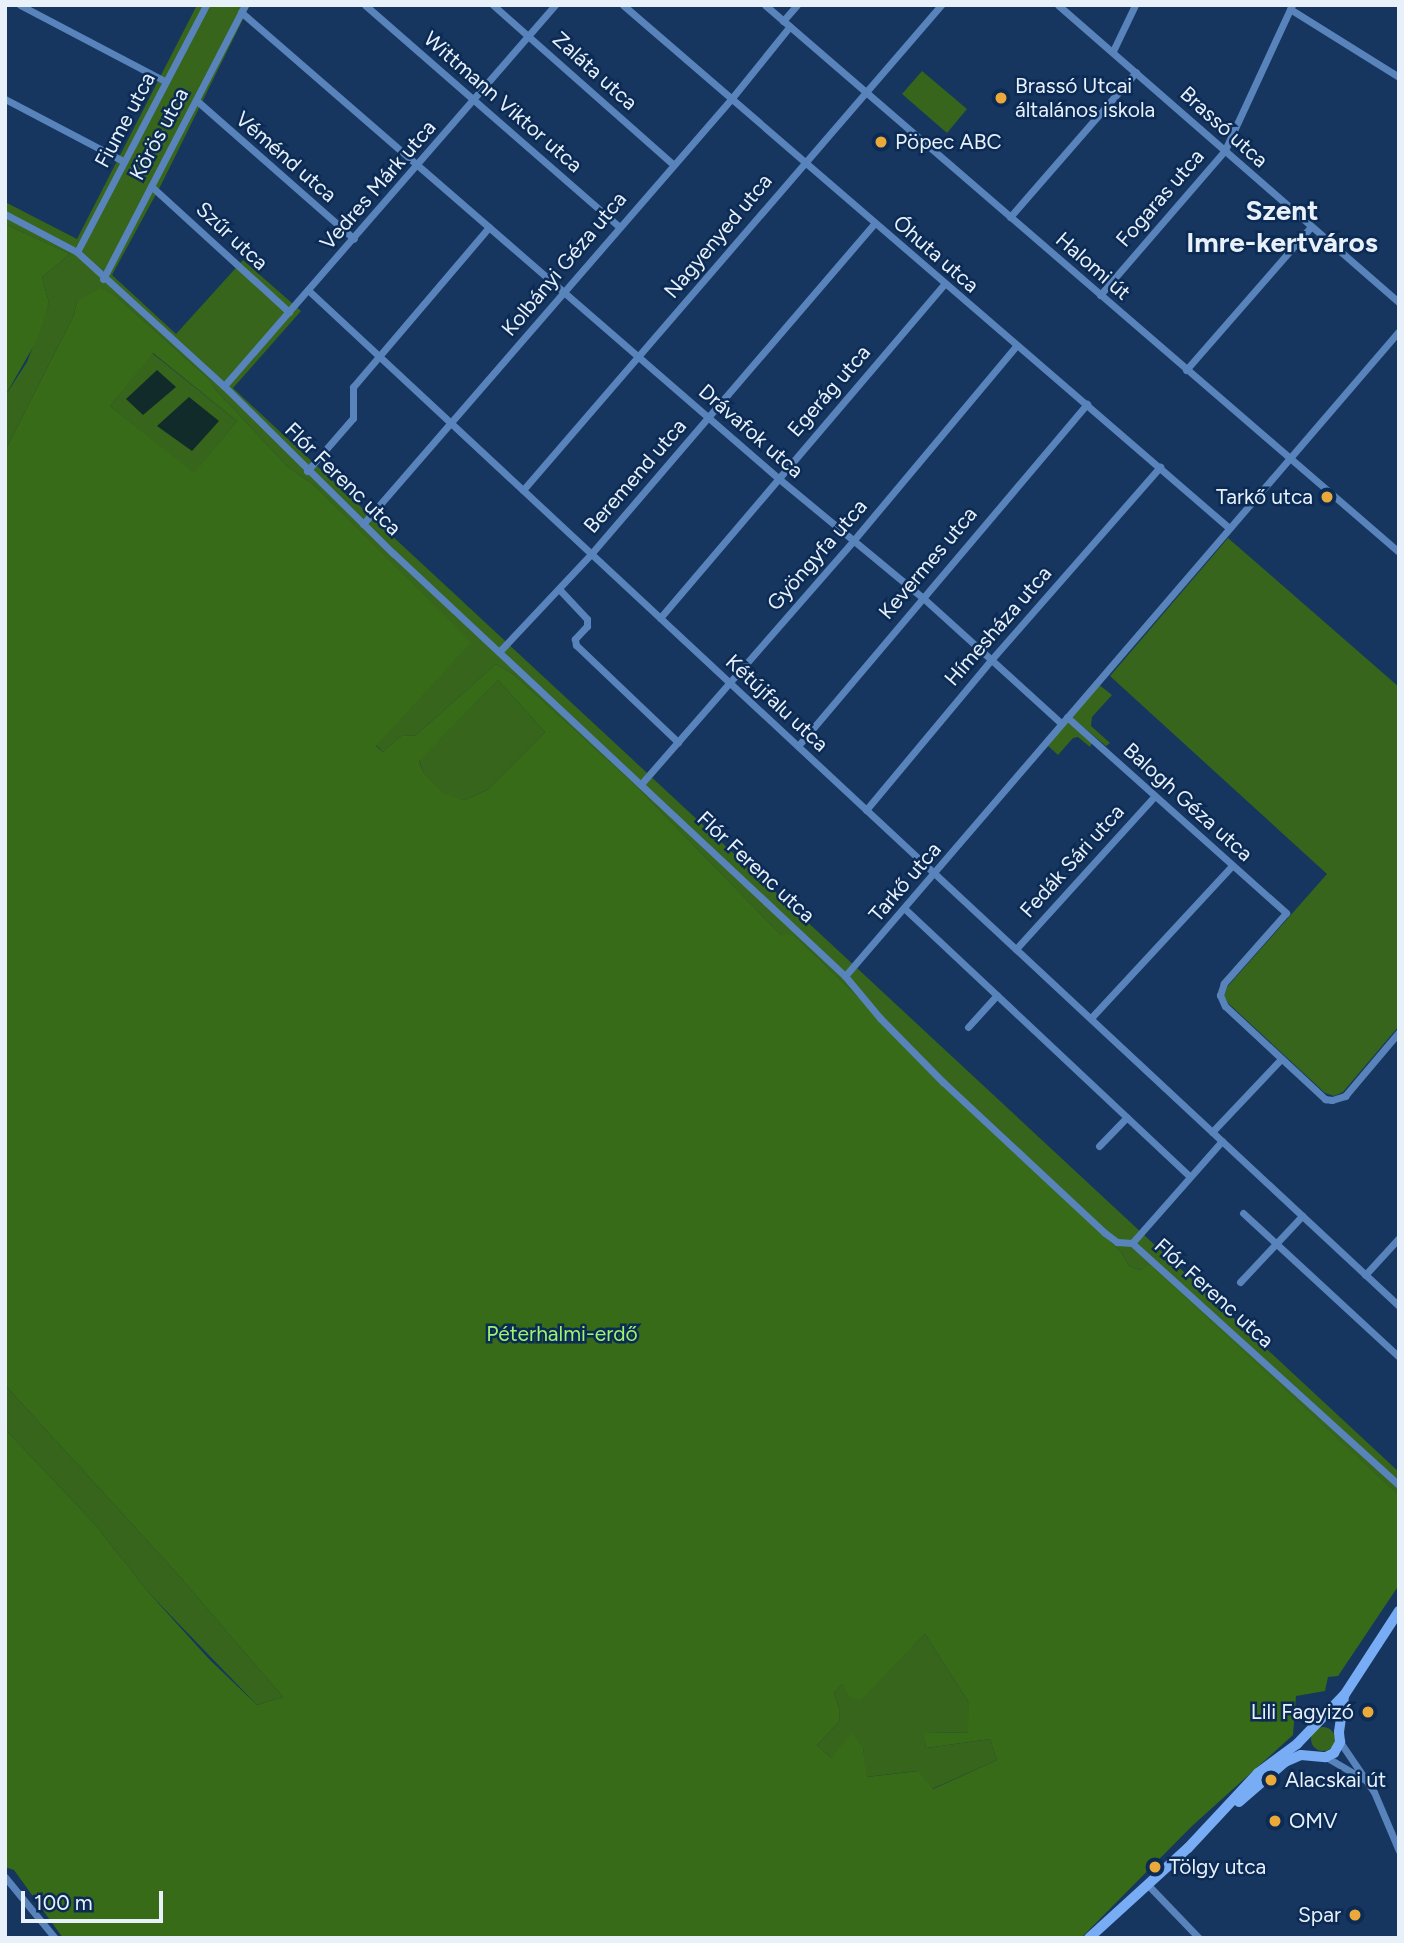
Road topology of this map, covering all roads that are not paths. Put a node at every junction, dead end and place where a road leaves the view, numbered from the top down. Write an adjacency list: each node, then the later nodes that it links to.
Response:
1 (20, 5): 19 (street)
2 (206, 5): 19 (street, Fiume utca)
3 (365, 5): 23 (street, Wittmann Viktor utca)
4 (493, 5): 15 (street, Zaláta utca)
5 (555, 5): 15 (street, Vedres Márk utca)
6 (623, 5): 21 (street, Óhuta utca)
7 (765, 5): 14 (street, Halomi út)
8 (797, 5): 14 (street, Kolbányi Géza utca)
9 (941, 5): 20 (street, Nagyenyed utca)
10 (1058, 5): 16 (street, Brassó utca)
11 (1135, 5): 16 (street)
12 (1291, 7): 18 (street); 25 (street, Fogaras utca)
13 (243, 9): 24 (street, Körös utca); 29 (street, Drávafok utca)
14 (787, 24): 20 (street, Halomi út); 21 (street, Kolbányi Géza utca)
15 (528, 36): 23 (street, Vedres Márk utca); 28 (street, Zaláta utca)
16 (1113, 51): 17 (street, Brassó utca)
17 (1136, 72): 25 (street, Brassó utca); 32 (street)
18 (1399, 77)
19 (165, 81): 26 (street, Fiume utca)
20 (867, 92): 27 (street, Nagyenyed utca); 32 (street, Halomi út)
21 (732, 98): 27 (street, Óhuta utca); 28 (street, Kolbányi Géza utca)
22 (5, 99): 26 (street)
23 (475, 99): 29 (street, Vedres Márk utca); 34 (street, Wittmann Viktor utca)
24 (196, 100): 30 (street, Körös utca); 37 (street, Véménd utca)
25 (1224, 150): 36 (street, Brassó utca); 43 (street, Fogaras utca)
26 (123, 161): 38 (street, Fiume utca)
27 (804, 162): 33 (street, Óhuta utca); 49 (street, Nagyenyed utca)
28 (673, 164): 34 (street, Kolbányi Géza utca)
29 (419, 165): 35 (street, Drávafok utca); 37 (street, Vedres Márk utca)
30 (151, 186): 39 (street, Körös utca); 45 (street, Szűr utca)
31 (5, 214): 38 (street)
32 (1010, 218): 43 (street, Halomi út)
33 (875, 223): 40 (street, Óhuta utca); 53 (street, Beremend utca)
34 (618, 226): 42 (street, Kolbányi Géza utca)
35 (489, 227): 42 (street, Drávafok utca); 48 (street)
36 (1310, 228): 44 (street, Brassó utca); 50 (street)
37 (354, 239): 41 (street, Vedres Márk utca)
38 (77, 252): 39 (street, Flór Ferenc utca)
39 (103, 279): 51 (street, Flór Ferenc utca)
40 (944, 284): 47 (street, Óhuta utca); 58 (street, Egerág utca)
41 (308, 290): 45 (street, Vedres Márk utca); 48 (street, Kétújfalu utca)
42 (564, 293): 49 (street, Drávafok utca); 54 (street, Kolbányi Géza utca)
43 (1100, 295): 50 (street, Halomi út)
44 (1399, 302)
45 (289, 312): 51 (street, Vedres Márk utca)
46 (1399, 331): 55 (street, Tarkő utca)
47 (1016, 347): 52 (street, Óhuta utca); 62 (street, Gyöngyfa utca)
48 (380, 357): 54 (street, Kétújfalu utca); 57 (street)
49 (639, 358): 53 (street, Drávafok utca); 59 (street, Nagyenyed utca)
50 (1186, 370): 55 (street, Halomi út)
51 (224, 386): 57 (street, Flór Ferenc utca)
52 (1087, 404): 56 (street, Óhuta utca); 66 (street, Kevermes utca)
53 (709, 418): 58 (street, Drávafok utca); 64 (street, Beremend utca)
54 (452, 424): 59 (street, Kétújfalu utca); 60 (street, Kolbányi Géza utca)
55 (1290, 458): 61 (street, Tarkő utca); 63 (street, Halomi út)
56 (1160, 467): 61 (street, Óhuta utca); 69 (street, Hímesháza utca)
57 (307, 471): 60 (street, Flór Ferenc utca)
58 (778, 478): 62 (street, Drávafok utca); 67 (street, Egerág utca)
59 (523, 490): 64 (street, Kétújfalu utca)
60 (363, 524): 68 (street, Flór Ferenc utca)
61 (1227, 527): 71 (street, Tarkő utca)
62 (853, 541): 66 (street, Drávafok utca); 70 (street, Gyöngyfa utca)
63 (1399, 552)
64 (591, 554): 65 (street, Beremend utca); 67 (street, Kétújfalu utca)
65 (559, 589): 68 (street, Beremend utca); 72 (street)
66 (922, 597): 69 (street, Drávafok utca); 73 (street, Kevermes utca)
67 (660, 618): 70 (street, Kétújfalu utca)
68 (499, 652): 74 (street, Flór Ferenc utca)
69 (991, 660): 71 (street, Drávafok utca); 76 (street, Hímesháza utca)
70 (729, 682): 72 (street, Gyöngyfa utca); 73 (street, Kétújfalu utca)
71 (1064, 720): 75 (street, Balogh Géza utca); 78 (street, Tarkő utca)
72 (678, 742): 74 (street, Gyöngyfa utca)
73 (797, 746): 76 (street, Kétújfalu utca)
74 (642, 783): 81 (street, Flór Ferenc utca)
75 (1154, 797): 77 (street, Balogh Géza utca); 80 (street, Fedák Sári utca)
76 (866, 810): 78 (street, Kétújfalu utca)
77 (1232, 866): 83 (street); 86 (street, Balogh Géza utca)
78 (935, 874): 79 (street, Tarkő utca); 80 (street, Kétújfalu utca)
79 (905, 909): 81 (street, Tarkő utca); 82 (street)
80 (1016, 949): 83 (street, Kétújfalu utca)
81 (845, 976): 95 (street, Flór Ferenc utca)
82 (997, 995): 84 (street); 87 (street)
83 (1090, 1018): 88 (street, Kétújfalu utca)
84 (968, 1027)
85 (1399, 1032): 86 (street)
86 (1281, 1059): 88 (street)
87 (1127, 1117): 90 (street); 91 (street)
88 (1212, 1132): 89 (street, Kétújfalu utca)
89 (1222, 1141): 91 (street); 93 (street, Kétújfalu utca)
90 (1099, 1146)
91 (1189, 1175): 95 (street)
92 (1243, 1213): 96 (street)
93 (1302, 1216): 96 (street); 97 (street, Kétújfalu utca)
94 (1399, 1238): 97 (street)
95 (1132, 1243): 101 (street, Flór Ferenc utca)
96 (1276, 1244): 98 (street); 100 (street)
97 (1365, 1275): 99 (street, Kétújfalu utca)
98 (1240, 1282)
99 (1399, 1306)
100 (1399, 1357)
101 (1399, 1485)
102 (1399, 1611): 103 (street)
103 (1345, 1693): 104 (street); 105 (street)
104 (1312, 1727): 105 (street); 106 (street); 108 (street)
105 (1339, 1737): 106 (street); 107 (street)
106 (1320, 1756): 107 (street); 108 (street)
107 (1368, 1782): 109 (street)
108 (1204, 1830): 111 (street)
109 (1399, 1851)
110 (5, 1877): 112 (street)
111 (1148, 1885): 113 (street); 114 (street)
112 (55, 1938)
113 (1089, 1938)
114 (1199, 1938)

